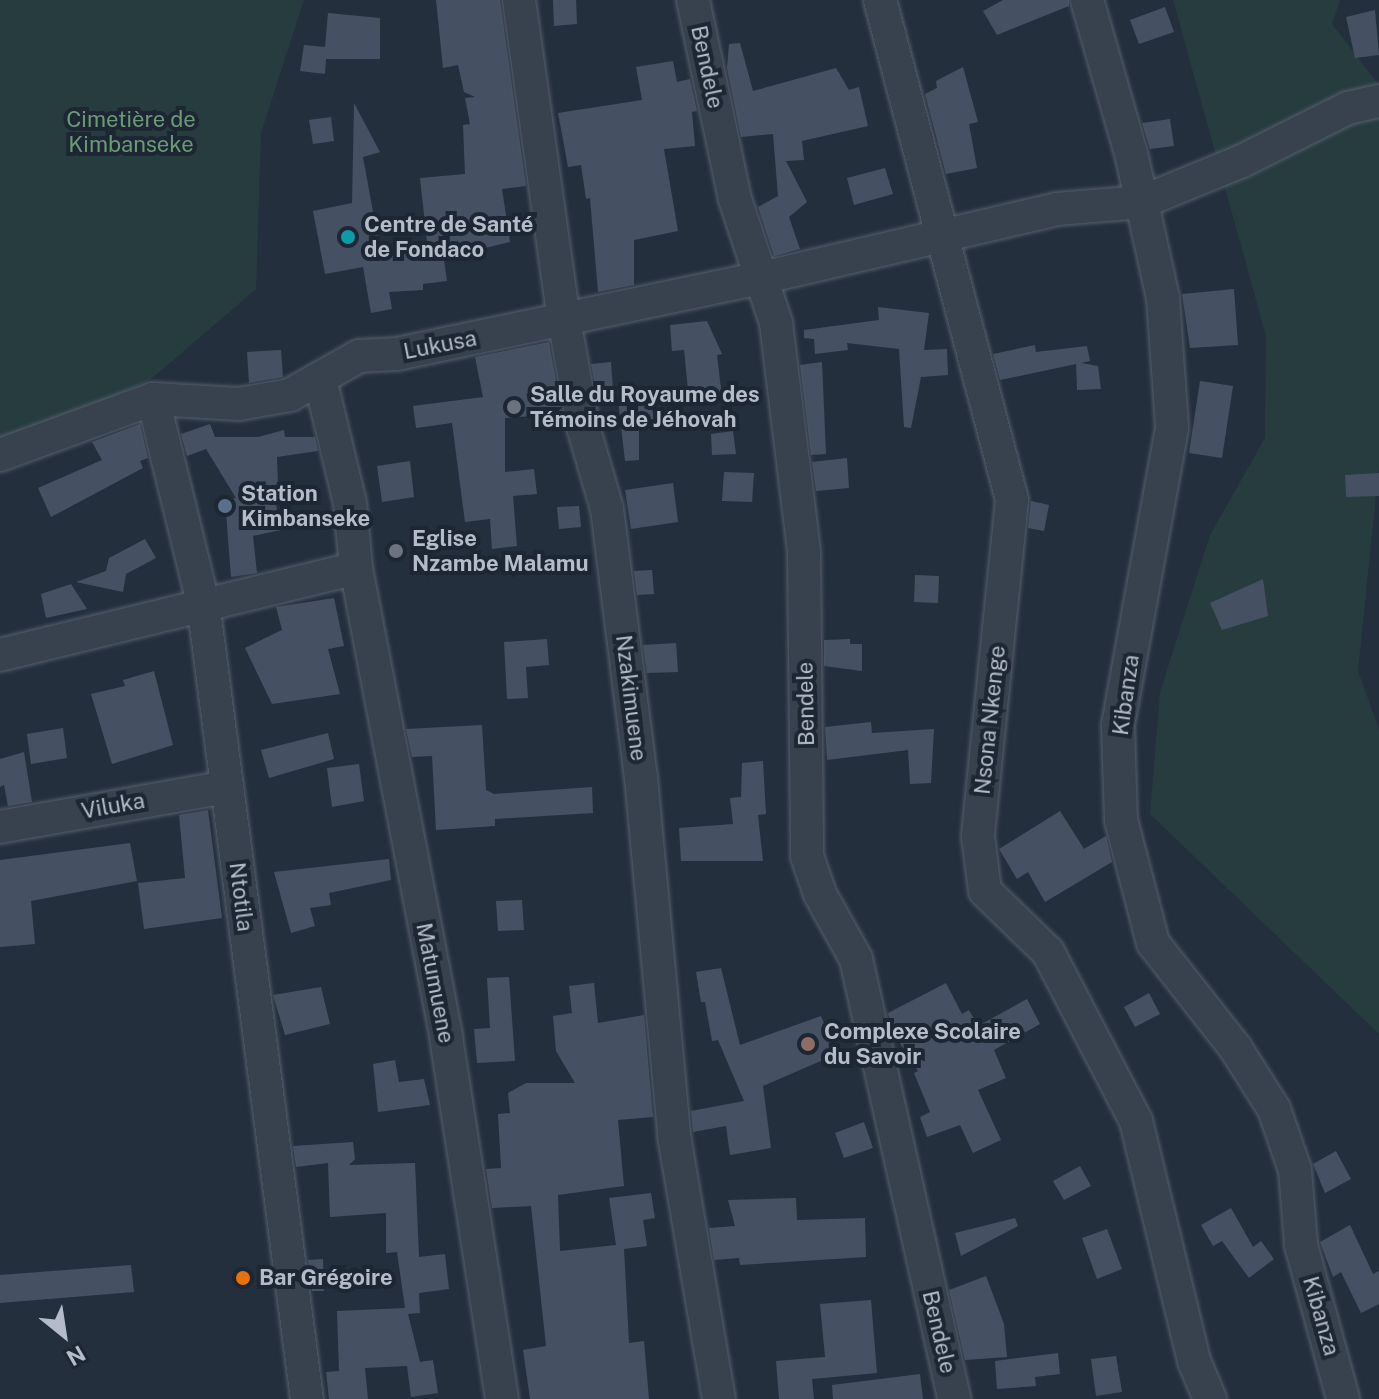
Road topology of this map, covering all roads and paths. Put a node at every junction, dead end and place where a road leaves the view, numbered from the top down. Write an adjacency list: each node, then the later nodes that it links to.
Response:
1 (519, 0): 9 (street, Nzakimuene)
2 (693, 0): 8 (street, Bendele)
3 (880, 0): 7 (street, Nsona Nkenge)
4 (1087, 0): 6 (street, Kibanza)
5 (1379, 101): 6 (street, Lukusa)
6 (1142, 202): 7 (street, Lukusa); 23 (street, Kibanza)
7 (945, 237): 8 (street, Lukusa); 22 (street, Nsona Nkenge)
8 (761, 278): 9 (street, Lukusa); 21 (street, Bendele)
9 (564, 319): 10 (street, Lukusa); 20 (street, Nzakimuene)
10 (320, 379): 11 (street, Lukusa); 13 (street, Matumuene)
11 (153, 399): 12 (street); 14 (street, Ntotila)
12 (0, 455)
13 (356, 568): 14 (street); 19 (street, Matumuene)
14 (203, 602): 15 (street); 16 (street, Ntotila)
15 (0, 655)
16 (227, 787): 17 (street, Viluka); 18 (street, Ntotila)
17 (0, 827)
18 (307, 1399)
19 (502, 1399)
20 (719, 1399)
21 (954, 1399)
22 (1210, 1399)
23 (1343, 1399)

